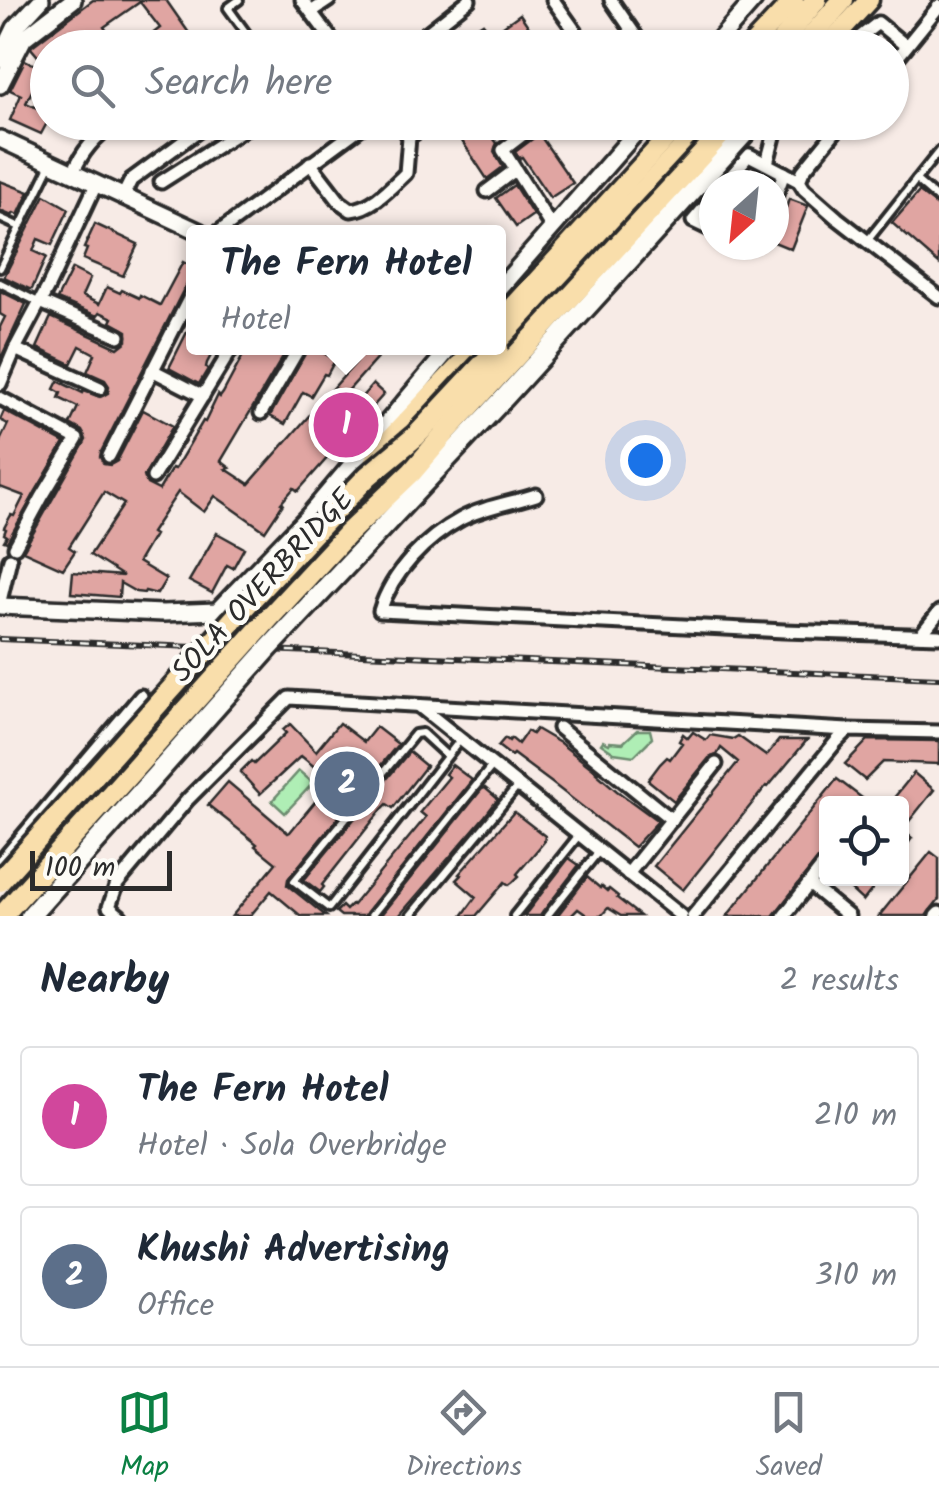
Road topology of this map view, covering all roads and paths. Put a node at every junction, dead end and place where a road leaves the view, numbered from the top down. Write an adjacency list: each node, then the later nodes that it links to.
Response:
1 (41, 0): 29 (street)
2 (72, 0): 16 (street)
3 (239, 0): 17 (lane)
4 (302, 0): 15 (street)
5 (329, 0): 15 (street)
6 (469, 0): 19 (street)
7 (552, 0): 20 (street)
8 (611, 0): 21 (street)
9 (754, 0): 22 (street)
10 (794, 0): 23 (main road)
11 (816, 0): 24 (highway)
12 (843, 0): 25 (highway)
13 (868, 0): 26 (main road)
14 (939, 6): 28 (street)
15 (312, 12): 18 (street)
16 (34, 30)
17 (244, 30)
18 (326, 30)
19 (431, 30)
20 (574, 30)
21 (632, 30)
22 (728, 30)
23 (766, 30)
24 (791, 30)
25 (817, 30)
26 (840, 30)
27 (30, 33): 30 (street)
28 (909, 42)
29 (0, 58)
30 (0, 85)
31 (0, 139): 53 (street)
32 (94, 140): 53 (street)
33 (185, 140): 60 (street)
34 (227, 140): 57 (street)
35 (343, 140): 47 (street)
36 (410, 140): 47 (street)
37 (516, 140): 50 (street)
38 (629, 140): 66 (street)
39 (665, 140): 76 (main road)
40 (690, 140): 78 (highway, SOLA OVERBRIDGE)
41 (715, 140): 92 (highway, SOLA OVERBRIDGE, bridge)
42 (740, 140): 96 (main road, bridge)
43 (773, 140): 48 (street)
44 (828, 140): 56 (street)
45 (0, 147): 49 (street)
46 (939, 151): 55 (lane)
47 (310, 163): 64 (street)
48 (766, 163): 51 (street); 52 (street)
49 (48, 170): 58 (street); 65 (lane)
50 (515, 170): 59 (street); 66 (street)
51 (736, 170)
52 (779, 170)
53 (73, 174): 60 (street)
54 (789, 176): 56 (street)
55 (916, 180): 61 (lane); 68 (lane)
56 (799, 181): 68 (street)
57 (161, 182)
58 (93, 191): 67 (street); 74 (street)
59 (486, 192)
60 (124, 196): 63 (street)
61 (939, 200)
62 (0, 218): 65 (lane)
63 (186, 225)
64 (228, 225)
65 (20, 227): 69 (lane)
66 (552, 228): 71 (street)
67 (186, 233)
68 (867, 241): 73 (street)
69 (4, 252): 70 (lane)
70 (0, 268)
71 (506, 281)
72 (0, 283): 74 (lane)
73 (939, 297)
74 (40, 302): 77 (street); 79 (street)
75 (186, 304): 85 (street)
76 (506, 314)
77 (119, 336)
78 (506, 338)
79 (15, 348): 86 (street); 87 (street)
80 (228, 355): 88 (street)
81 (295, 355): 90 (street)
82 (443, 355): 97 (street)
83 (469, 355): 94 (main road)
84 (491, 355): 94 (highway, SOLA OVERBRIDGE, bridge)
85 (152, 370): 88 (street); 91 (street)
86 (0, 384)
87 (100, 388)
88 (203, 396): 93 (street)
89 (0, 398): 97 (street)
90 (261, 413)
91 (109, 456)
92 (412, 472): 96 (highway, bridge); 119 (highway, SOLA OVERBRIDGE, bridge)
93 (154, 476)
94 (368, 476): 117 (highway, SOLA OVERBRIDGE, bridge)
95 (536, 495): 99 (street)
96 (319, 596): 120 (main road, bridge)
97 (0, 604)
98 (939, 612): 99 (street)
99 (921, 635): 100 (street)
100 (939, 636)
101 (141, 696): 114 (street)
102 (419, 706): 104 (street); 106 (street); 121 (street)
103 (559, 728): 111 (street)
104 (848, 730): 105 (street); 127 (street)
105 (939, 732)
106 (460, 739): 107 (lane); 109 (street)
107 (447, 756): 107 (lane)
108 (716, 764): 111 (street)
109 (493, 766): 110 (street); 122 (lane)
110 (519, 786): 112 (street); 123 (lane)
111 (672, 820): 116 (street)
112 (580, 835): 113 (street); 124 (lane)
113 (600, 851): 116 (street); 125 (lane)
114 (0, 863)
115 (819, 872): 118 (street)
116 (628, 874): 126 (street)
117 (0, 881)
118 (810, 884): 128 (street); 129 (street)
119 (2, 916)
120 (30, 916)
121 (120, 916)
122 (371, 916)
123 (410, 916)
124 (514, 916)
125 (547, 916)
126 (680, 916)
127 (693, 916)
128 (784, 916)
129 (848, 916)

